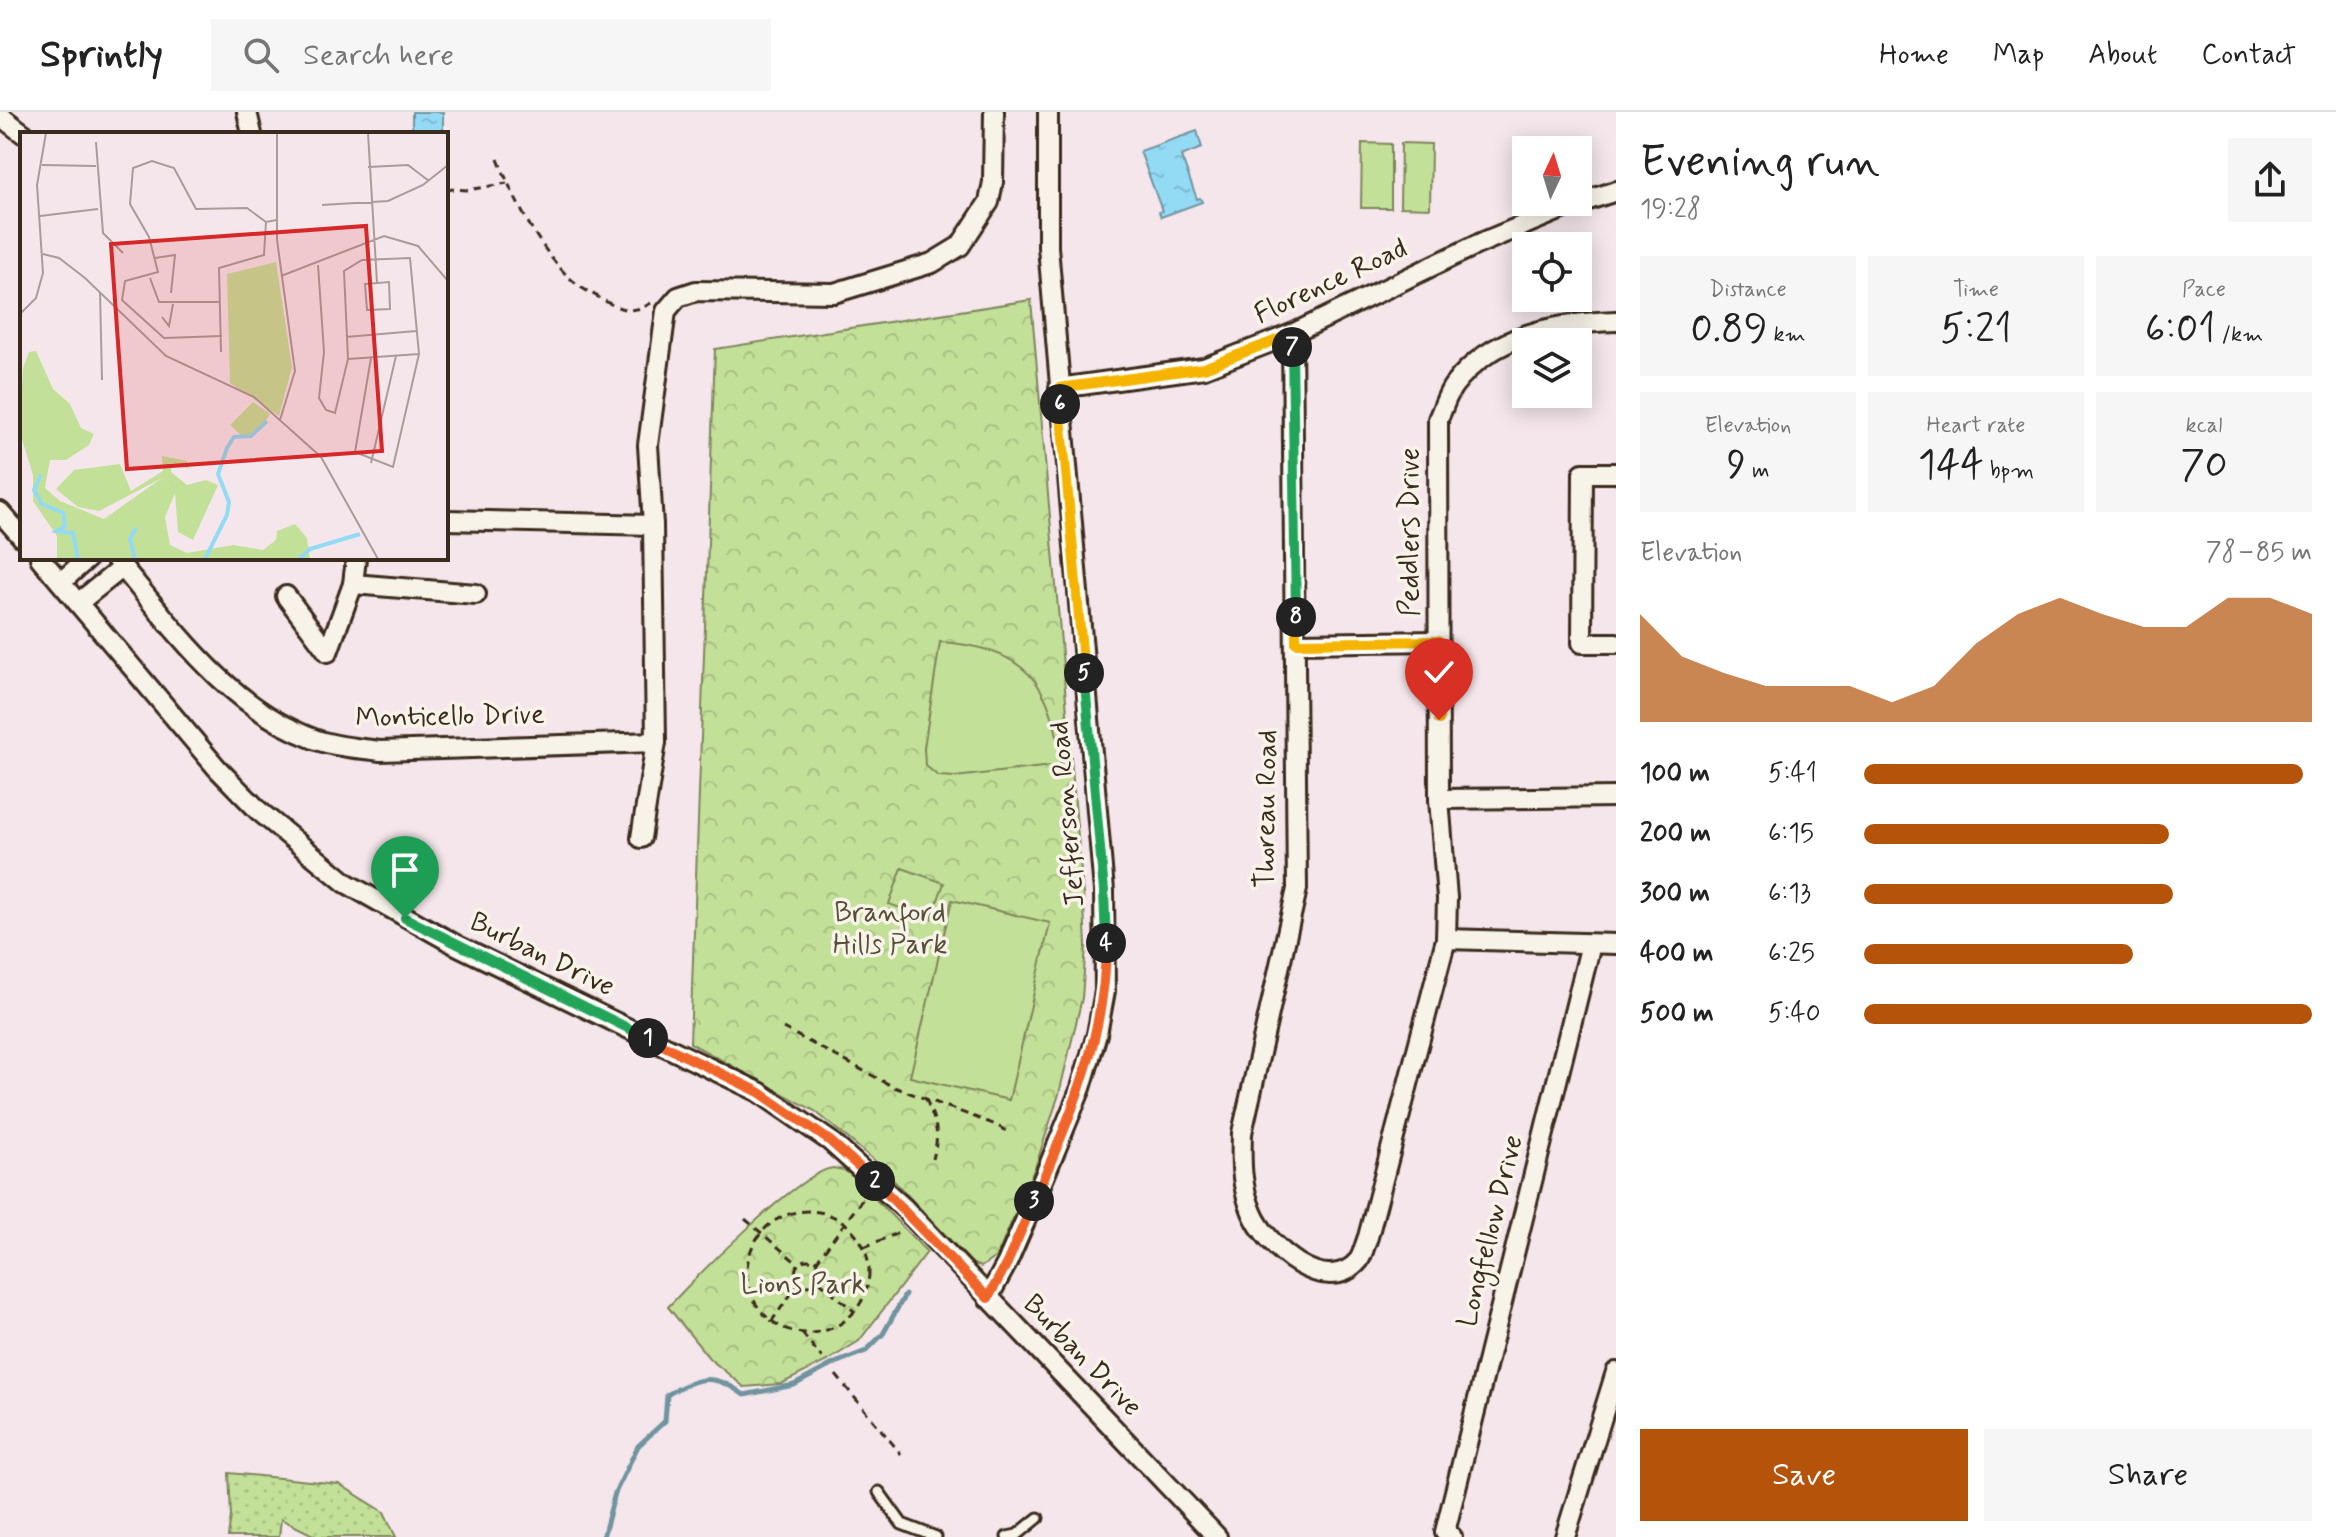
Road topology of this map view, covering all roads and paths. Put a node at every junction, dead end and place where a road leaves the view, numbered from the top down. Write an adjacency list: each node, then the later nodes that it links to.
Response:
1 (247, 112): 6 (street)
2 (994, 112): 18 (street)
3 (1048, 112): 14 (street, Jefferson Road)
4 (0, 116): 5 (street)
5 (21, 132)
6 (252, 132)
7 (498, 159): 8 (path)
8 (507, 183): 9 (path); 11 (path)
9 (448, 189)
10 (1616, 191): 13 (street, Florence Road)
11 (654, 301)
12 (1616, 321): 29 (street, Peddlers Drive)
13 (1292, 334): 14 (street, Florence Road); 30 (street, Thoreau Road)
14 (1059, 388): 54 (street, Jefferson Road)
15 (1616, 473): 31 (street)
16 (0, 512): 19 (street)
17 (448, 520): 18 (street)
18 (653, 525): 32 (street)
19 (20, 535)
20 (42, 560): 24 (street, Burban Drive)
21 (86, 560): 24 (street)
22 (356, 560): 25 (street)
23 (119, 563): 28 (street, Monticello Drive); 32 (street, Monticello Drive)
24 (61, 582): 28 (street, Burban Drive)
25 (353, 584): 26 (street); 27 (street)
26 (476, 594)
27 (286, 596)
28 (78, 603): 43 (street, Burban Drive)
29 (1438, 641): 30 (street); 34 (street, Peddlers Drive)
30 (1296, 643): 48 (street, Thoreau Road)
31 (1616, 643)
32 (656, 742): 35 (street)
33 (1616, 797): 34 (street)
34 (1439, 799): 36 (street, Peddlers Drive)
35 (641, 838)
36 (1446, 939): 37 (street); 48 (street, Peddlers Drive)
37 (1591, 944): 38 (street); 64 (street, Longfellow Drive)
38 (1616, 944)
39 (783, 1028): 40 (path)
40 (926, 1099): 41 (path); 42 (path)
41 (1010, 1133)
42 (933, 1159)
43 (877, 1183): 45 (path); 46 (street, Burban Drive)
44 (745, 1219): 47 (path)
45 (845, 1223): 47 (path); 49 (path); 50 (path)
46 (920, 1225): 49 (path); 54 (street, Burban Drive)
47 (761, 1232): 51 (path); 56 (path)
48 (1368, 1237)
49 (864, 1247): 55 (path)
50 (816, 1262): 51 (path); 52 (path)
51 (798, 1264): 53 (path)
52 (819, 1281): 53 (path); 55 (path)
53 (799, 1283): 56 (path)
54 (988, 1298): 67 (street, Burban Drive)
55 (855, 1312): 57 (path)
56 (771, 1322): 57 (path)
57 (802, 1333): 58 (path)
58 (822, 1358)
59 (1616, 1372): 68 (street)
60 (836, 1375): 61 (path)
61 (901, 1454)
62 (879, 1492): 65 (lane)
63 (1038, 1518): 66 (lane)
64 (1449, 1535)
65 (936, 1537)
66 (1007, 1537)
67 (1217, 1537)
68 (1565, 1537)

